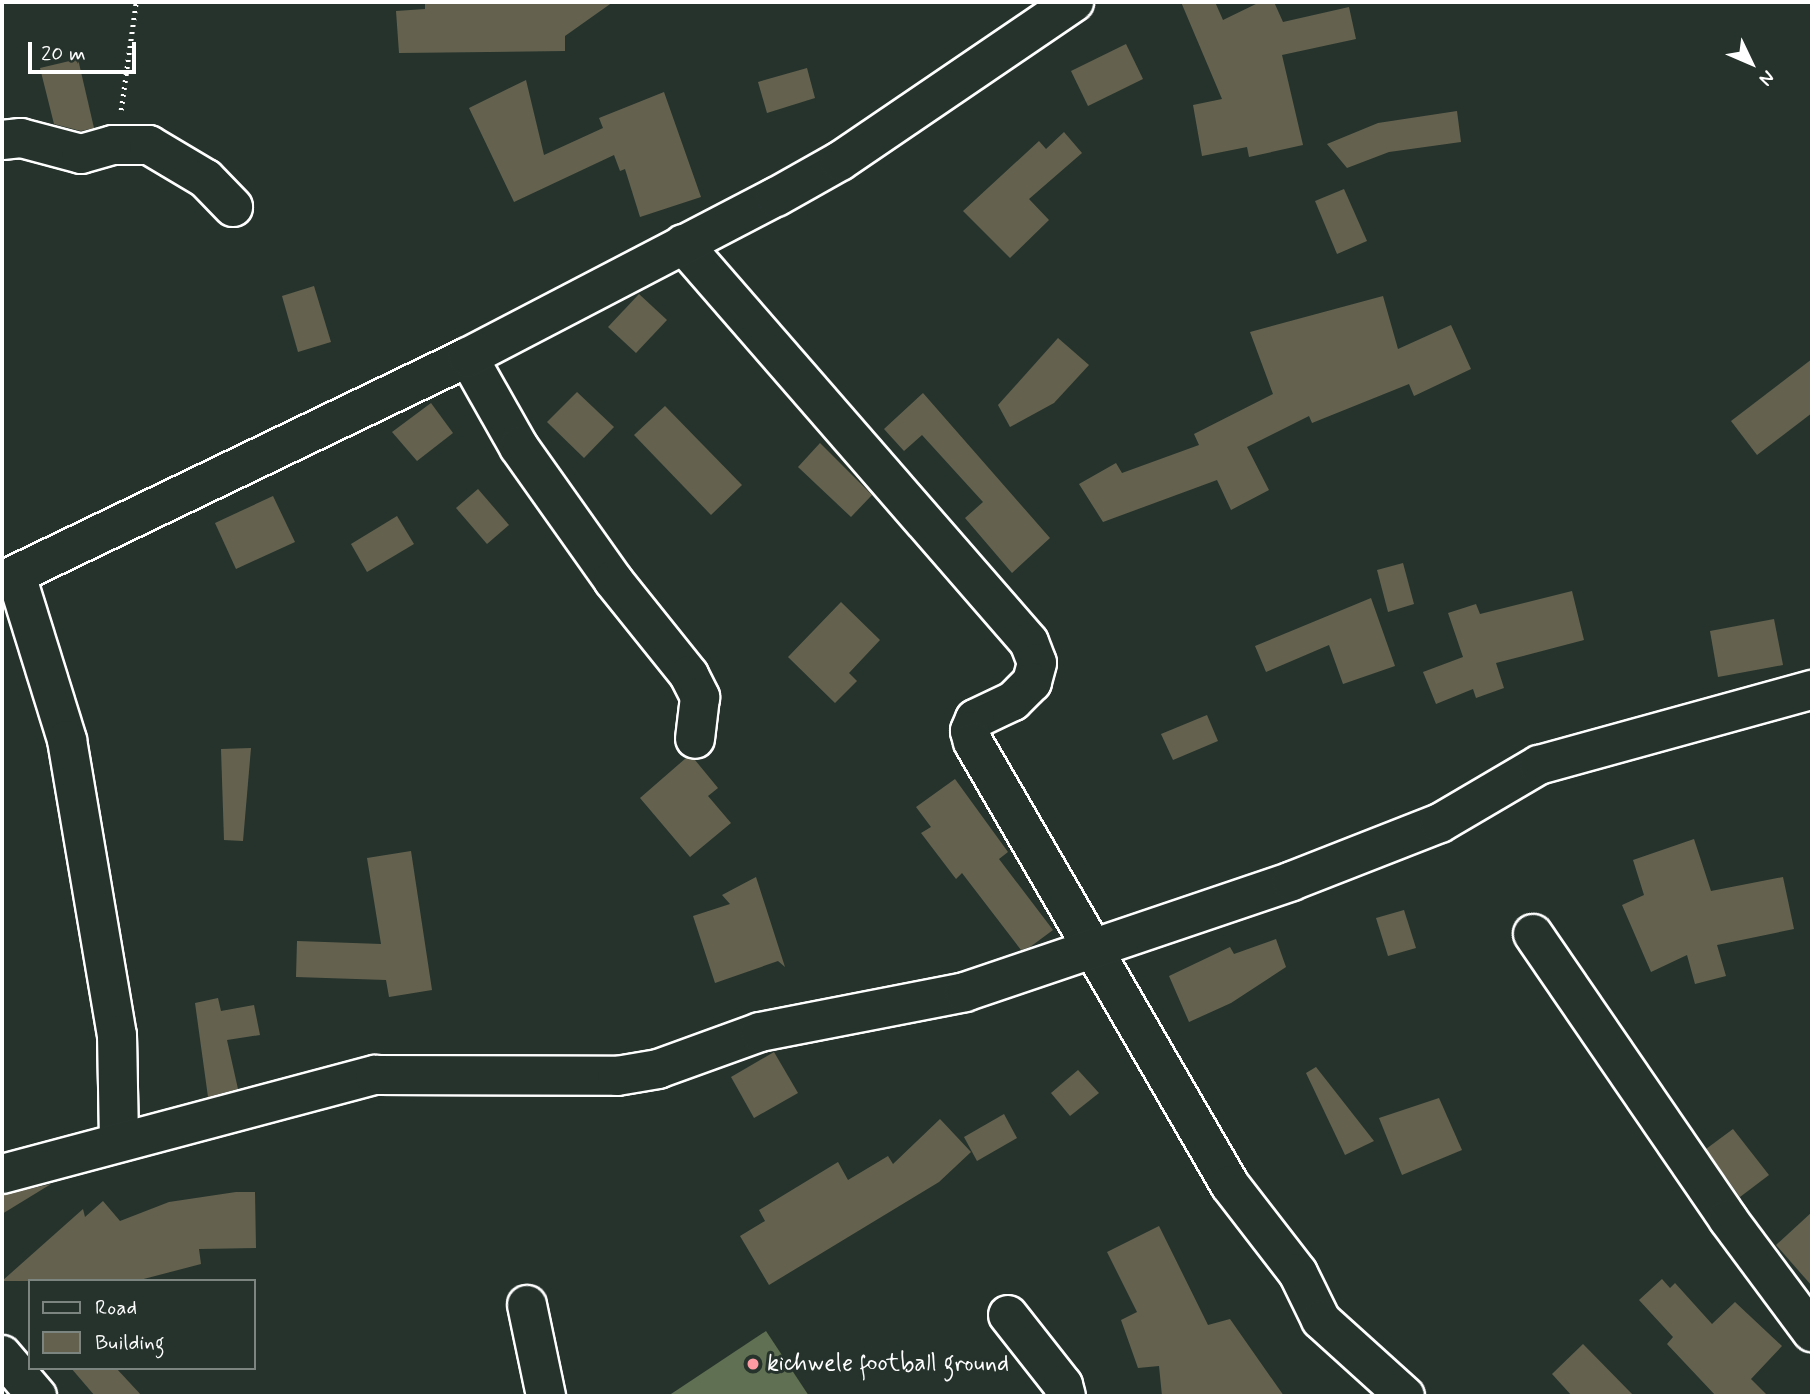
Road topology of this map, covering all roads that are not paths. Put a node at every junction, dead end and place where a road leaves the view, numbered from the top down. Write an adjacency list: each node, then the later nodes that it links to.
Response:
1 (1074, 2): 4 (street)
2 (2, 140): 3 (street)
3 (233, 207)
4 (683, 243): 5 (street); 10 (street)
5 (468, 357): 6 (street); 8 (street)
6 (9, 578): 11 (street)
7 (1812, 690): 10 (street)
8 (695, 739)
9 (1533, 934): 15 (street)
10 (1094, 948): 11 (street); 20 (street)
11 (120, 1142): 12 (street)
12 (2, 1174)
13 (527, 1306): 18 (street)
14 (1008, 1315): 19 (street)
15 (1812, 1332)
16 (2, 1355): 17 (street)
17 (37, 1396)
18 (546, 1396)
19 (1066, 1396)
20 (1405, 1396)

